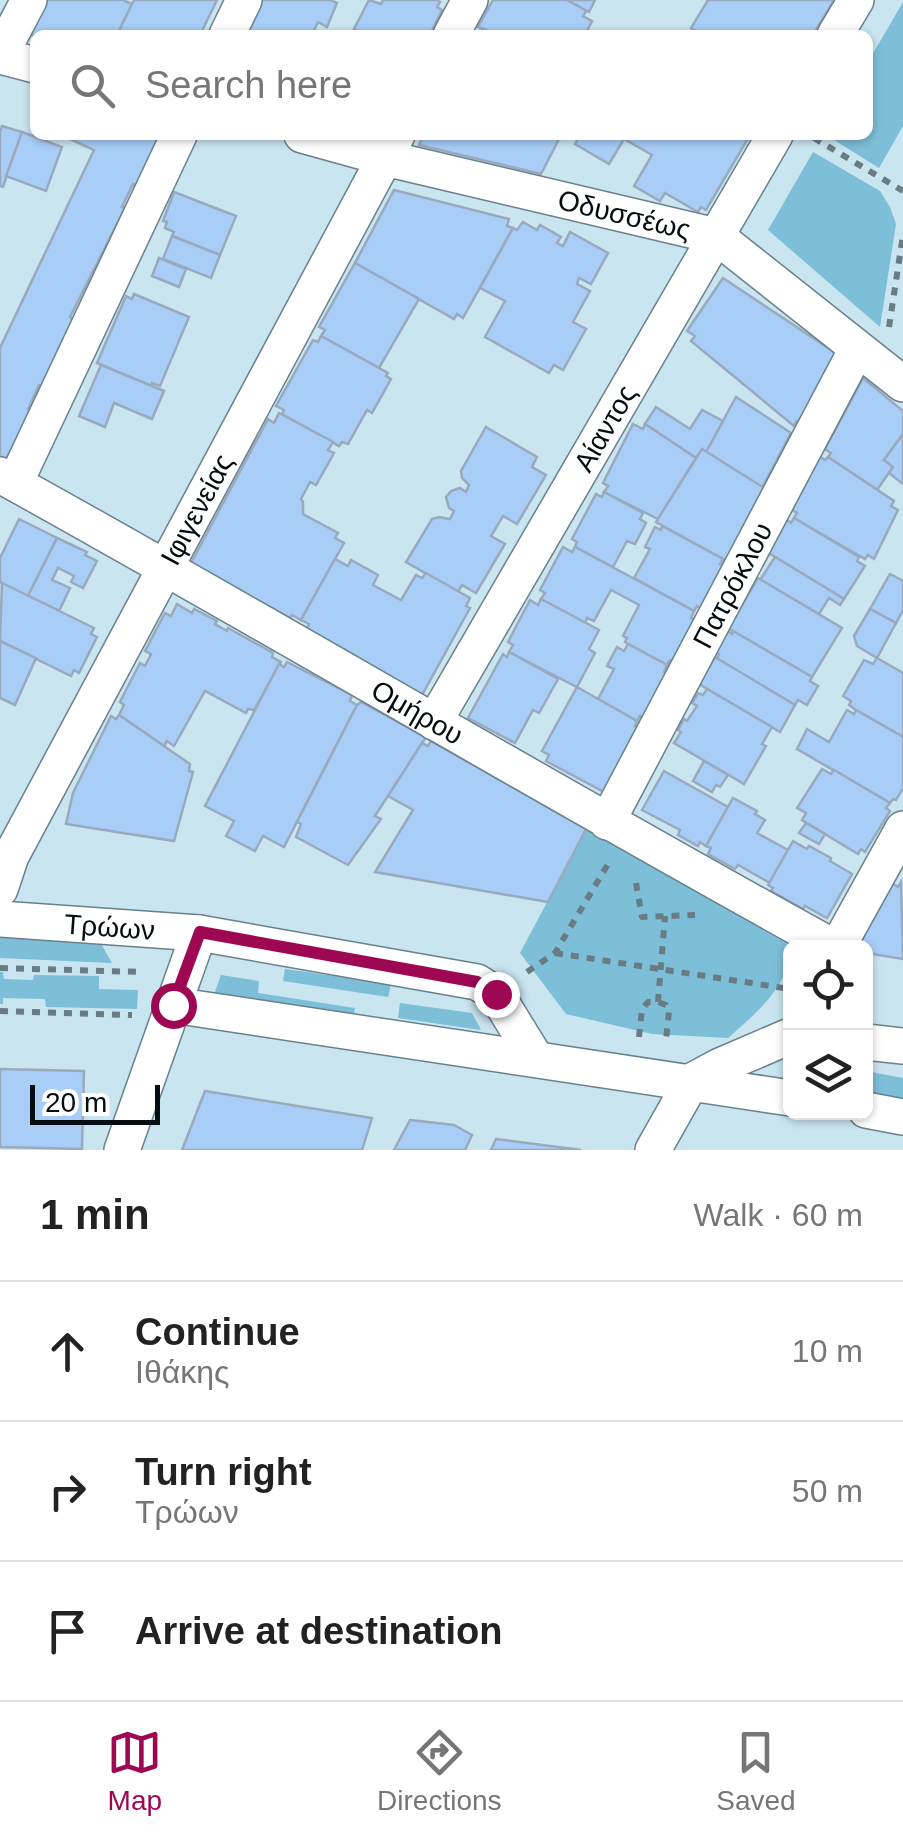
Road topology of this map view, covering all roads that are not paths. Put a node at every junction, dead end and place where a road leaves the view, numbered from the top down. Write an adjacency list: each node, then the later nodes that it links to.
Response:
1 (29, 0): 8 (street)
2 (244, 0): 5 (street)
3 (470, 0): 6 (street)
4 (856, 0): 7 (street)
5 (229, 30)
6 (454, 30)
7 (838, 30)
8 (0, 56): 9 (street)
9 (30, 64)
10 (178, 140): 16 (street)
11 (339, 140): 13 (street, Οδυσσέως)
12 (773, 140): 14 (street, Αίαντος)
13 (391, 147): 14 (street, Οδυσσέως); 17 (street, Ιφιγενείας)
14 (716, 236): 15 (street, Οδυσσέως); 18 (street, Αίαντος)
15 (881, 367): 19 (street, Πατρόκλου)
16 (8, 479): 17 (street, Ομήρου)
17 (167, 567): 18 (street, Ομήρου); 21 (street, Ιφιγενείας)
18 (434, 722): 19 (street, Ομήρου)
19 (617, 827): 24 (street, Ομήρου)
20 (903, 829): 25 (street)
21 (0, 889)
22 (0, 919): 23 (street, Τρώων)
23 (200, 932): 26 (street); 30 (street, Τρώων)
24 (822, 940)
25 (841, 940)
26 (170, 1011): 30 (street); 35 (street)
27 (783, 1040): 31 (street)
28 (873, 1043): 29 (street)
29 (903, 1046)
30 (536, 1059): 31 (street)
31 (692, 1081): 32 (street); 36 (street)
32 (783, 1097)
33 (873, 1111): 34 (street)
34 (903, 1116)
35 (122, 1150)
36 (653, 1150)

